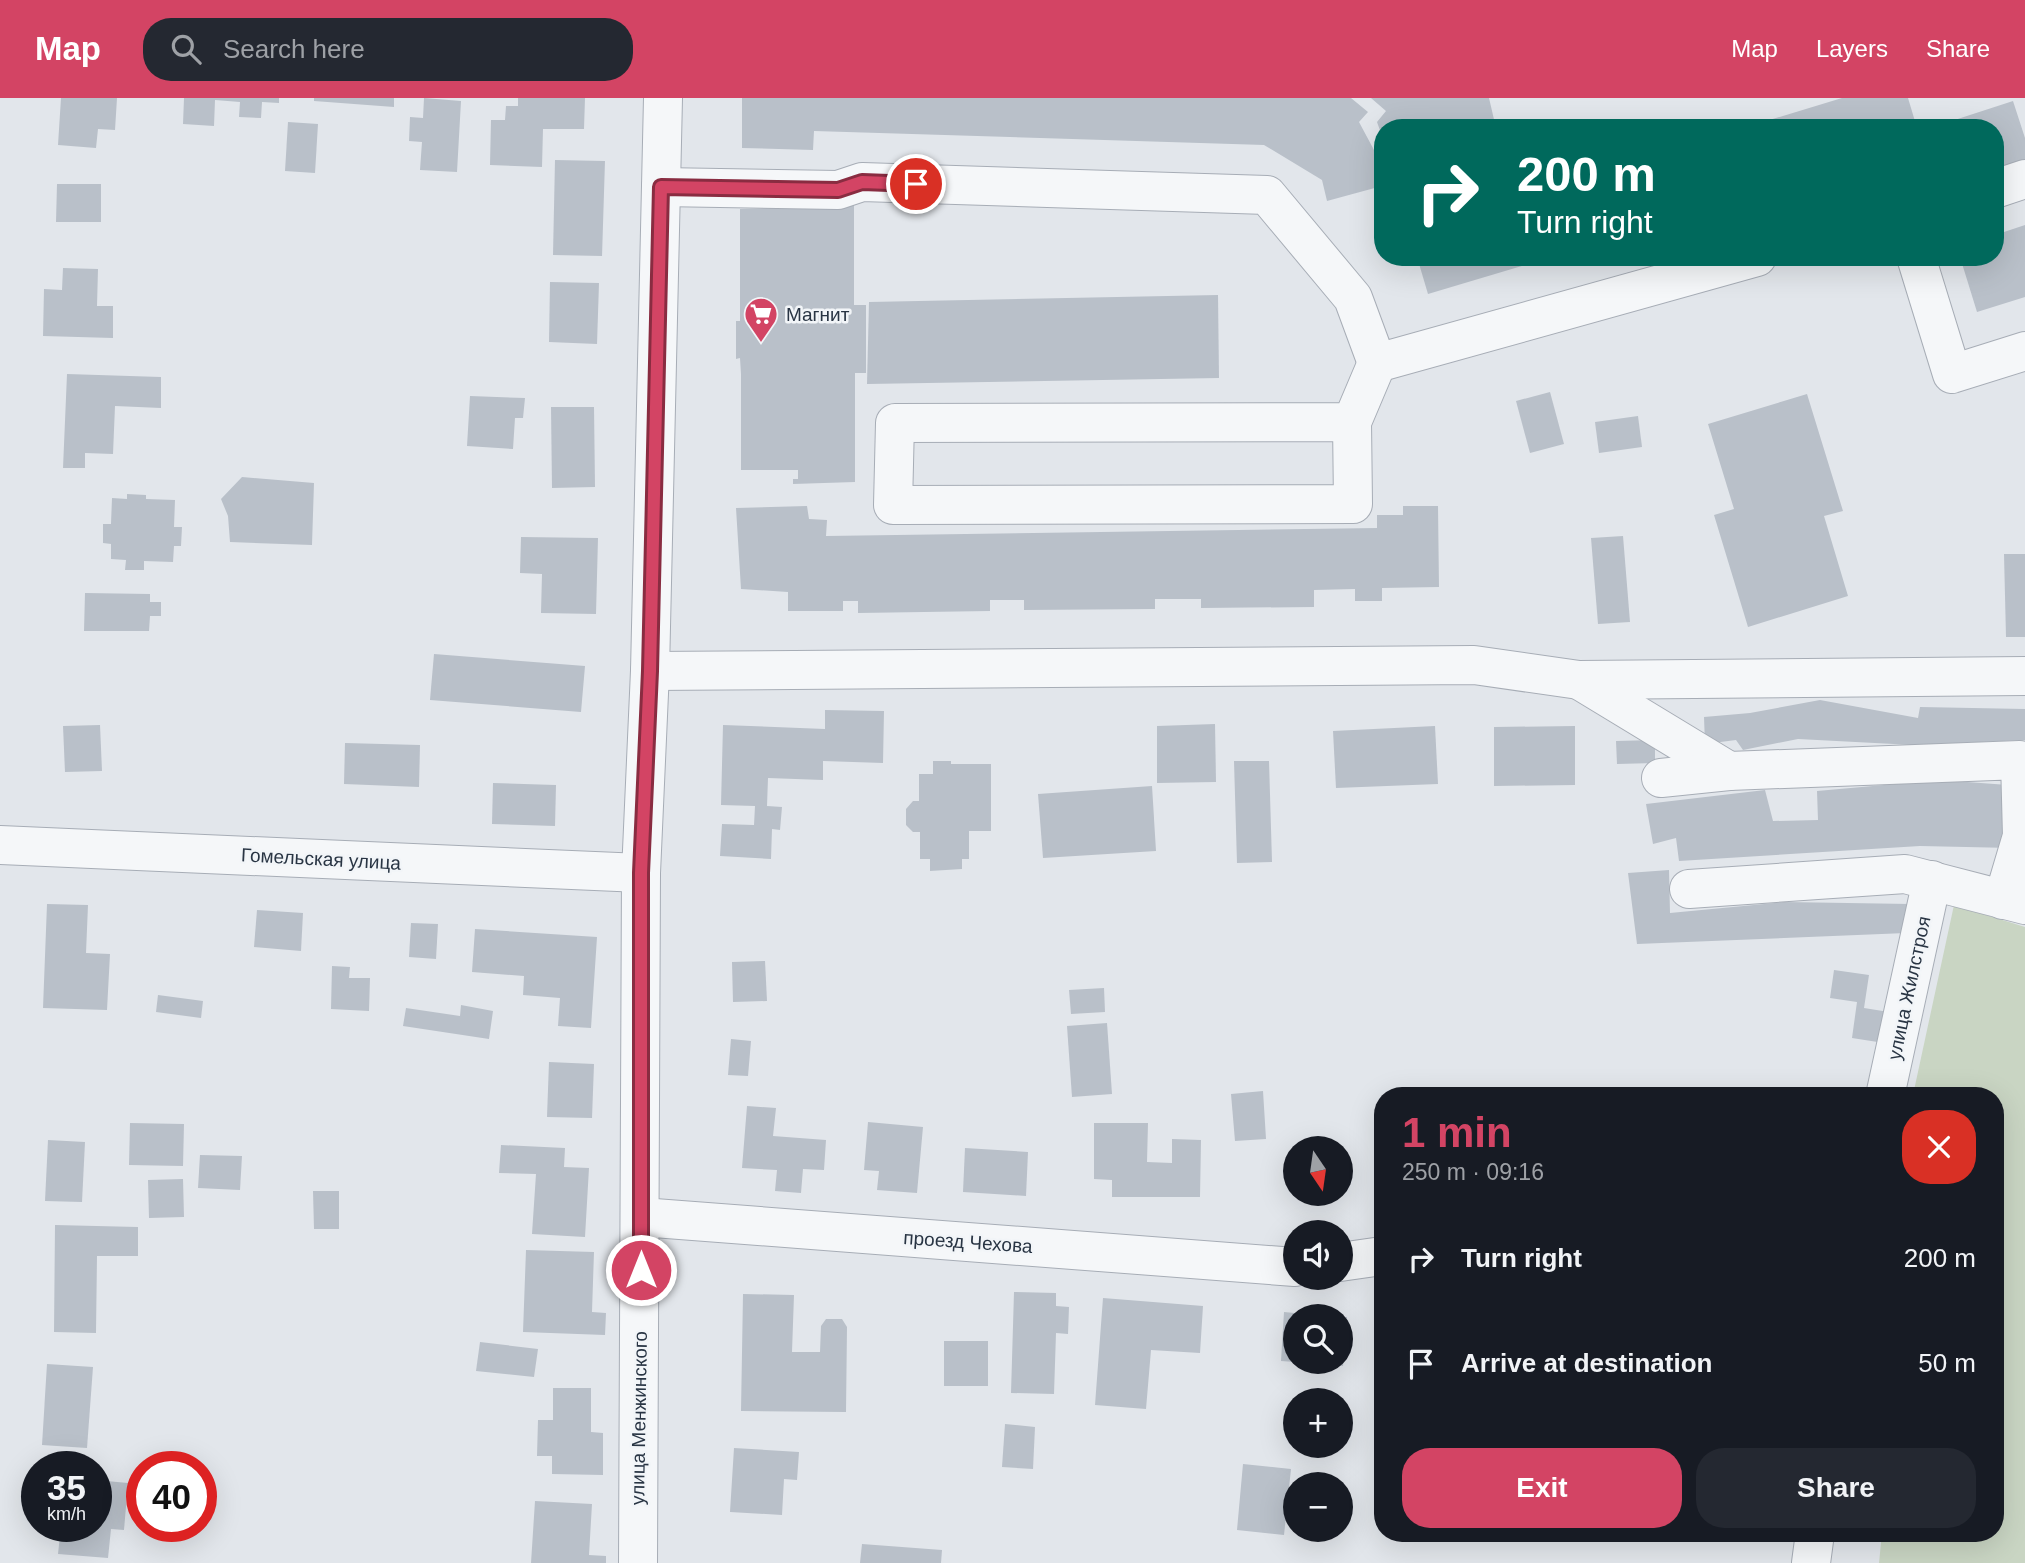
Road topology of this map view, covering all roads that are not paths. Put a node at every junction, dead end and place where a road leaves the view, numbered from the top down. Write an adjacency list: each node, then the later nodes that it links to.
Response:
1 (663, 98): 4 (street, улица Менжинского)
2 (2025, 179): 3 (street)
3 (2004, 186)
4 (661, 187): 8 (street); 10 (street, улица Менжинского)
5 (1726, 266): 8 (street)
6 (1919, 266): 7 (street)
7 (2025, 351)
8 (1377, 363): 9 (street)
9 (1352, 422): 9 (street)
10 (650, 671): 12 (street); 17 (street, улица Менжинского)
11 (2025, 676): 12 (street)
12 (1579, 680): 14 (street)
13 (2022, 760): 14 (street); 20 (street)
14 (1729, 771): 15 (street)
15 (1661, 778)
16 (0, 845): 17 (street, Гомельская улица)
17 (641, 873): 22 (street, улица Менжинского)
18 (1932, 880): 19 (street); 20 (street); 21 (street, улица Жилстроя)
19 (1689, 889)
20 (2014, 902)
21 (1887, 1087)
22 (641, 1217): 25 (street, проезд Чехова); 27 (street, улица Менжинского)
23 (1374, 1257): 24 (street)
24 (1353, 1260)
25 (1283, 1266)
26 (1814, 1542): 28 (street)
27 (638, 1563)
28 (1811, 1563)

